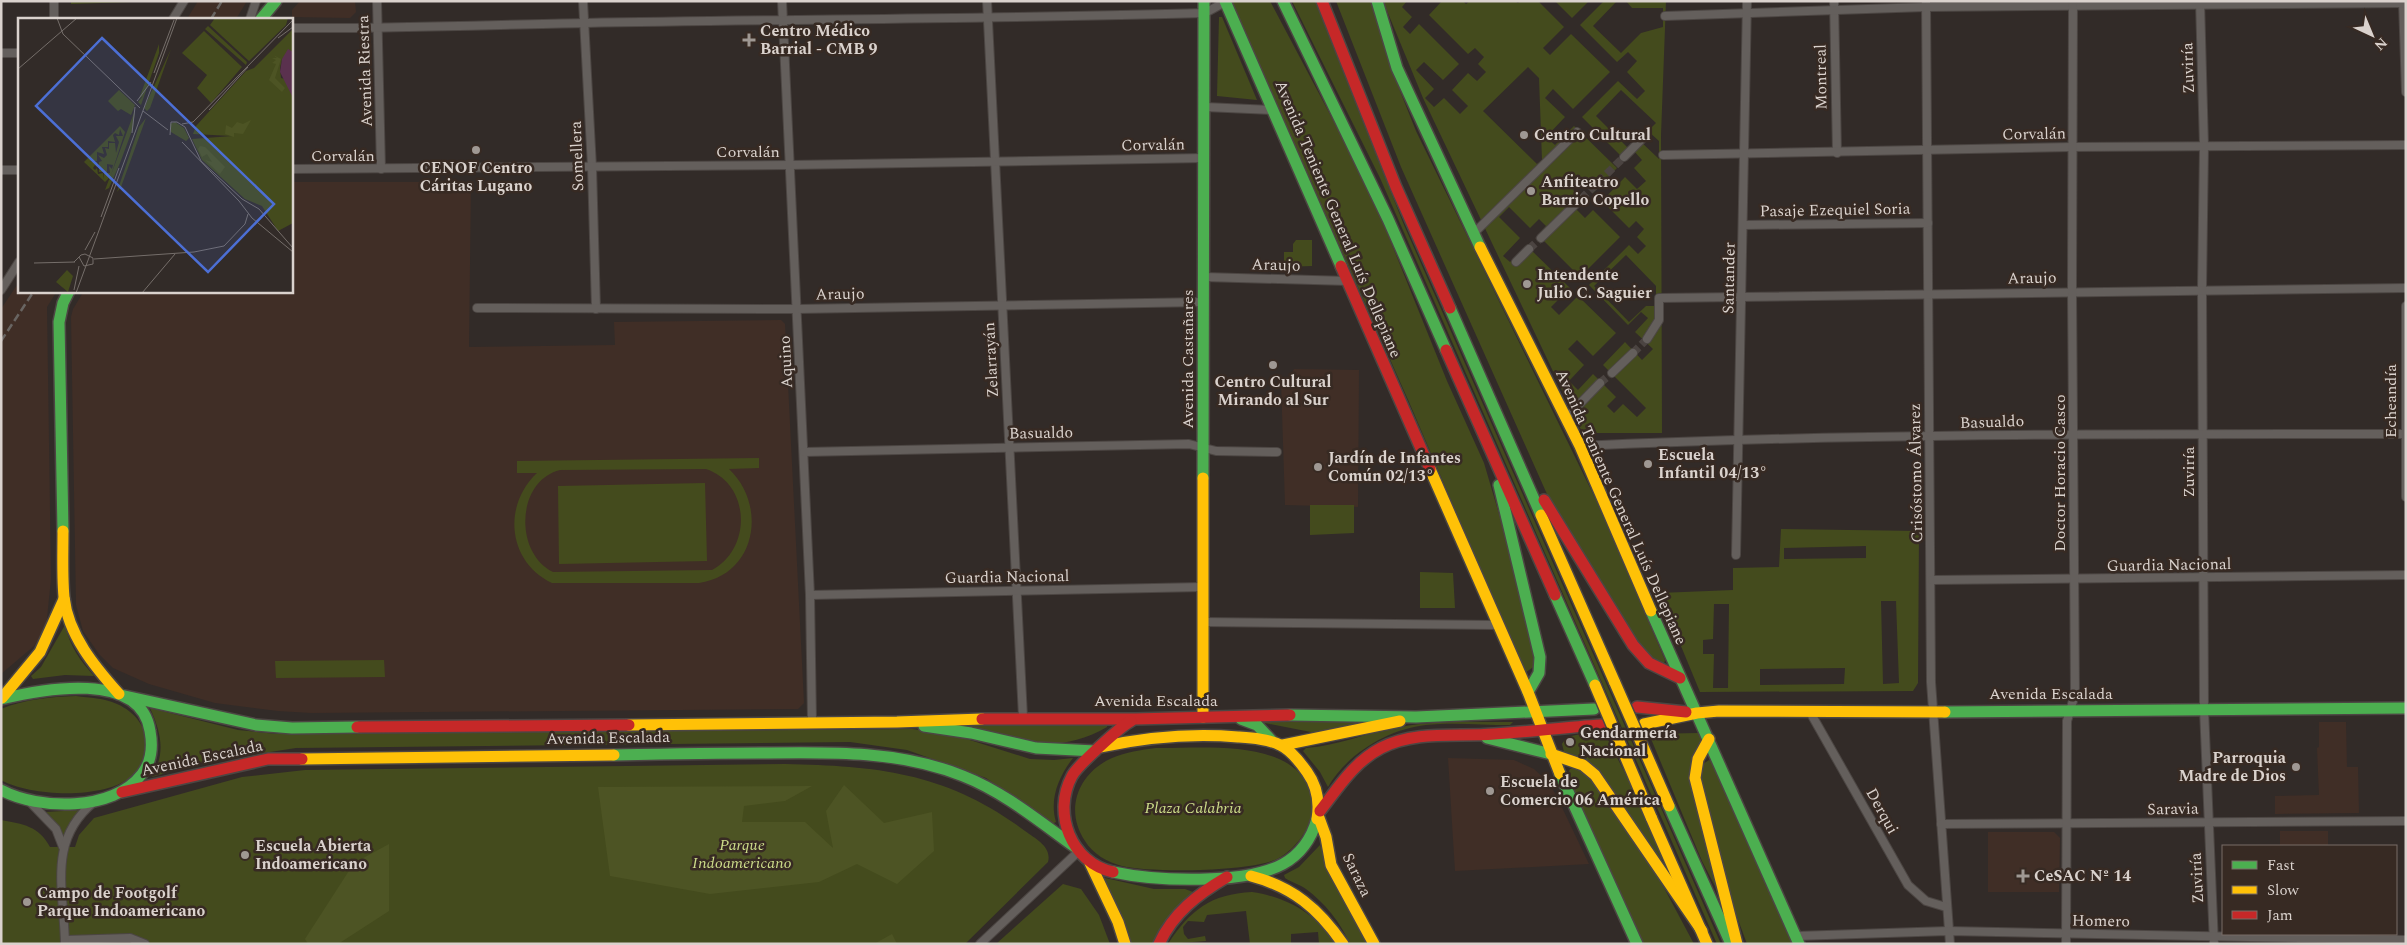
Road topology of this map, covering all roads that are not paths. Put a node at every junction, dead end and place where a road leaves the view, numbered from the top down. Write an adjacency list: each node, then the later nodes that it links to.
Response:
1 (54, 1): 23 (street)
2 (184, 1): 24 (street)
3 (256, 1): 25 (street)
4 (276, 1): 26 (main road)
5 (377, 1): 31 (street, Avenida Riestra)
6 (583, 1): 29 (street, Somellera)
7 (782, 1): 28 (street, Aquino)
8 (987, 1): 27 (street, Zelarrayán)
9 (1284, 1): 92 (main road)
10 (1322, 1): 88 (main road)
11 (1377, 1): 58 (main road, Avenida Teniente General Luís Dellepiane)
12 (1747, 1): 21 (street, Santander)
13 (1834, 1): 20 (street, Montreal)
14 (1225, 2): 19 (street); 36 (main road, Avenida Teniente General Luís Dellepiane)
15 (2200, 2): 16 (street); 18 (street); 40 (street, Zuviría)
16 (2404, 2): 34 (street)
17 (1926, 4): 18 (street); 20 (street); 42 (street, Crisóstomo Álvarez)
18 (2073, 4): 41 (street, Doctor Horacio Casco)
19 (1205, 7): 27 (street); 35 (main road, Avenida Castañares)
20 (1833, 10): 21 (street); 43 (street, Montreal)
21 (1747, 13): 22 (street); 44 (street, Santander)
22 (1665, 16)
23 (54, 18)
24 (174, 18)
25 (250, 18)
26 (262, 18)
27 (988, 19): 28 (street); 48 (street, Zelarrayán)
28 (783, 21): 29 (street); 49 (street, Aquino)
29 (585, 23): 31 (street); 50 (street, Somellera)
30 (292, 28): 31 (street)
31 (378, 29): 51 (street, Avenida Riestra)
32 (1, 53): 33 (street)
33 (18, 53)
34 (2406, 92)
35 (1205, 107): 36 (street); 47 (main road, Avenida Castañares)
36 (1273, 110): 64 (main road, Avenida Teniente General Luís Dellepiane)
37 (1577, 132): 58 (street)
38 (1645, 136): 46 (street)
39 (2406, 145): 40 (street, Corvalán)
40 (2204, 146): 41 (street, Corvalán); 67 (street, Zuviría)
41 (2072, 147): 42 (street, Corvalán); 68 (street, Doctor Horacio Casco)
42 (1928, 150): 43 (street, Corvalán); 56 (street, Crisóstomo Álvarez)
43 (1837, 153): 44 (street, Corvalán)
44 (1745, 154): 45 (street, Corvalán); 57 (street, Santander)
45 (1663, 155)
46 (1624, 157)
47 (1205, 158): 48 (street, Corvalán); 63 (main road, Avenida Castañares)
48 (994, 161): 49 (street, Corvalán); 73 (street, Zelarrayán)
49 (790, 166): 50 (street, Corvalán); 77 (street, Aquino)
50 (592, 167): 51 (street, Corvalán); 76 (street, Somellera)
51 (382, 169): 54 (street, Corvalán)
52 (1, 170): 53 (street)
53 (18, 170)
54 (292, 170)
55 (1580, 199): 59 (street)
56 (1928, 222): 57 (street, Pasaje Ezequiel Soria); 70 (street, Crisóstomo Álvarez)
57 (1744, 225): 71 (street, Santander)
58 (1473, 234): 82 (main road, Avenida Teniente General Luís Dellepiane)
59 (1541, 238)
60 (1529, 249): 61 (street)
61 (1516, 262)
62 (18, 264): 66 (street)
63 (1204, 277): 64 (street, Araujo); 72 (main road, Avenida Castañares)
64 (1348, 280): 106 (main road, Avenida Teniente General Luís Dellepiane)
65 (2406, 288): 67 (street, Araujo)
66 (1, 290)
67 (2202, 290): 68 (street, Araujo); 83 (street, Zuviría)
68 (2072, 291): 70 (street, Araujo); 84 (street, Doctor Horacio Casco)
69 (68, 292): 104 (main road)
70 (1929, 294): 71 (street, Araujo); 86 (street, Crisóstomo Álvarez)
71 (1742, 298): 78 (street, Araujo); 87 (street, Santander)
72 (1204, 302): 73 (street, Araujo); 91 (main road, Avenida Castañares)
73 (1002, 305): 77 (street, Araujo); 90 (street, Zelarrayán)
74 (2406, 306): 85 (street, Echeandía)
75 (477, 308): 76 (street, Araujo)
76 (596, 309): 77 (street, Araujo)
77 (797, 309): 93 (street, Aquino)
78 (1647, 339)
79 (1633, 353): 80 (street)
80 (1612, 373)
81 (1600, 383): 82 (street)
82 (1566, 418): 89 (main road, Avenida Teniente General Luís Dellepiane)
83 (2203, 433): 84 (street, Basualdo); 85 (street, Basualdo); 99 (street, Zuviría)
84 (2074, 434): 86 (street, Basualdo); 98 (street, Doctor Horacio Casco)
85 (2405, 434): 95 (street, Echeandía)
86 (1928, 437): 87 (street, Basualdo); 100 (street, Crisóstomo Álvarez)
87 (1739, 439): 89 (street, Basualdo); 96 (street, Santander)
88 (1510, 442): 107 (main road); 166 (main road, bridge)
89 (1580, 446): 107 (main road, Avenida Teniente General Luís Dellepiane)
90 (1008, 448): 91 (street, Basualdo); 93 (street, Basualdo); 102 (street, Zelarrayán)
91 (1204, 448): 94 (street, Basualdo); 101 (main road, Avenida Castañares)
92 (1490, 448): 108 (main road); 151 (main road, bridge)
93 (804, 452): 103 (street, Aquino)
94 (1277, 452)
95 (2406, 497)
96 (1736, 554)
97 (2406, 575): 99 (street, Guardia Nacional)
98 (2074, 579): 99 (street, Guardia Nacional); 100 (street, Guardia Nacional); 115 (street, Doctor Horacio Casco)
99 (2202, 579): 114 (street, Zuviría)
100 (1932, 580): 117 (street, Crisóstomo Álvarez)
101 (1203, 587): 102 (street, Guardia Nacional); 105 (main road, Avenida Castañares)
102 (1016, 590): 103 (street, Guardia Nacional); 120 (street, Zelarrayán)
103 (810, 595): 125 (street, Aquino)
104 (64, 599): 109 (main road); 110 (main road)
105 (1203, 622): 106 (street); 121 (main road, Avenida Castañares)
106 (1497, 625): 108 (main road, Avenida Teniente General Luís Dellepiane)
107 (1680, 678): 118 (main road, Avenida Teniente General Luís Dellepiane)
108 (1528, 692): 119 (main road, Avenida Teniente General Luís Dellepiane)
109 (122, 695): 110 (main road, Avenida Escalada); 125 (main road, Avenida Escalada); 137 (main road)
110 (2, 698)
111 (1637, 708): 118 (main road, Avenida Escalada)
112 (2406, 708): 114 (main road, Avenida Escalada)
113 (1594, 709): 119 (main road, Avenida Escalada)
114 (2204, 709): 115 (main road, Avenida Escalada); 142 (street, Zuviría)
115 (2070, 710): 117 (main road, Avenida Escalada); 144 (street, Doctor Horacio Casco)
116 (1810, 712): 117 (main road, Avenida Escalada); 118 (main road, Avenida Escalada); 150 (street, Derqui)
117 (1932, 712): 143 (street, Crisóstomo Álvarez)
118 (1698, 713): 127 (main road, Avenida Escalada); 131 (main road, Avenida Teniente General Luís Dellepiane)
119 (1536, 714): 123 (main road, Avenida Escalada); 129 (main road, Avenida Teniente General Luís Dellepiane)
120 (1023, 717): 124 (main road, Avenida Escalada); 126 (main road, Avenida Escalada)
121 (1203, 717): 122 (main road, Avenida Escalada); 124 (main road, Avenida Escalada)
122 (1235, 717): 123 (main road, Avenida Escalada); 132 (main road)
123 (1416, 717): 133 (main road, Avenida Escalada)
124 (1135, 719): 134 (main road)
125 (812, 722): 126 (main road, Avenida Escalada)
126 (897, 722): 134 (main road, Avenida Escalada)
127 (1644, 724)
128 (1601, 726): 129 (main road)
129 (1541, 730): 130 (main road); 135 (main road, Avenida Teniente General Luís Dellepiane)
130 (1478, 735): 135 (main road); 140 (main road)
131 (1709, 739): 154 (main road, Avenida Teniente General Luís Dellepiane); 167 (main road)
132 (1272, 740): 133 (main road); 134 (main road, Avenida Escalada)
133 (1283, 745): 140 (main road, Saraza)
134 (1098, 749): 146 (main road)
135 (1551, 754): 151 (main road); 164 (main road, Avenida Teniente General Luís Dellepiane)
136 (3, 792): 138 (main road)
137 (122, 792): 139 (main road); 146 (main road, Avenida Escalada)
138 (29, 801): 139 (main road); 145 (street)
139 (96, 801): 145 (street)
140 (1320, 814): 149 (main road); 163 (main road, Saraza)
141 (2406, 821): 142 (street, Saravia)
142 (2208, 822): 144 (street, Saravia); 155 (street, Zuviría)
143 (1941, 824): 144 (street, Saravia); 150 (street, Crisóstomo Álvarez)
144 (2067, 824): 153 (street, Doctor Horacio Casco)
145 (63, 847): 157 (street)
146 (1077, 849): 147 (main road); 159 (street)
147 (1090, 863): 148 (main road); 160 (main road)
148 (1231, 875): 149 (main road); 161 (main road)
149 (1247, 875): 162 (main road)
150 (1946, 908): 152 (street, Crisóstomo Álvarez)
151 (1702, 931): 165 (main road)
152 (1948, 931): 153 (street, Homero); 154 (street, Homero); 168 (street, Crisóstomo Álvarez)
153 (2066, 934): 155 (street, Homero); 169 (street, Doctor Horacio Casco)
154 (1797, 940)
155 (2214, 940): 156 (street, Homero)
156 (2406, 940)
157 (65, 942): 158 (street)
158 (145, 944)
159 (980, 944)
160 (1125, 944)
161 (1159, 944)
162 (1343, 944)
163 (1374, 944)
164 (1637, 944)
165 (1707, 944)
166 (1731, 944)
167 (1737, 944)
168 (1950, 944)
169 (2066, 944)

